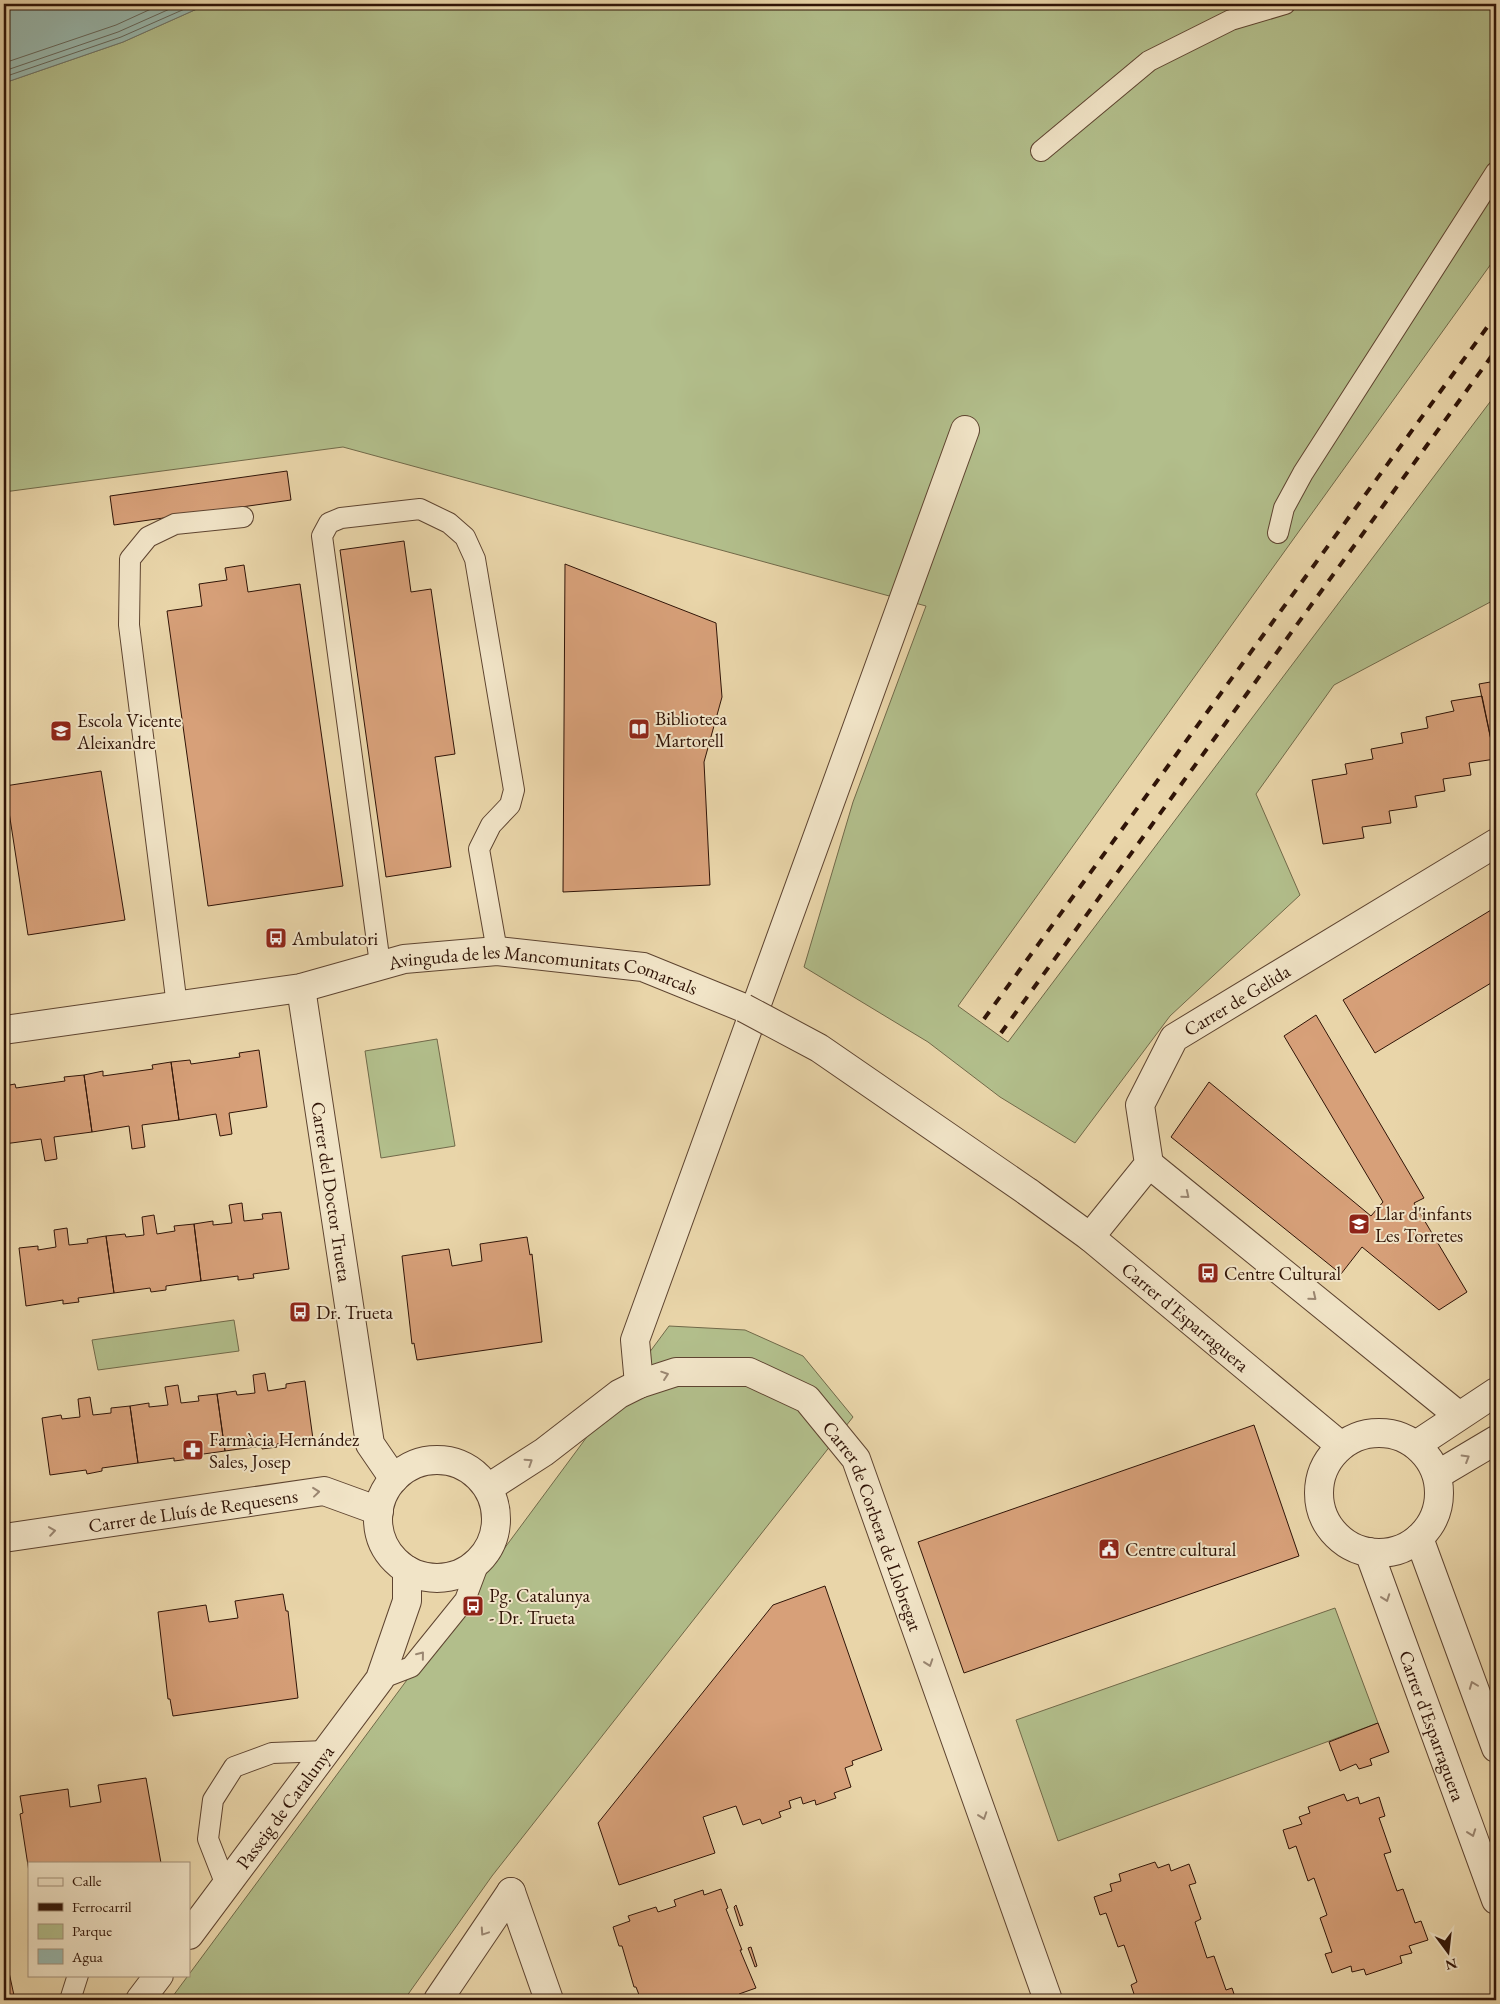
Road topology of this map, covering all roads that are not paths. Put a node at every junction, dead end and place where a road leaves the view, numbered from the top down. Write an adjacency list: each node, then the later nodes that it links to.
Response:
1 (1285, 4): 2 (lane)
2 (1042, 151)
3 (1496, 172): 6 (lane)
4 (965, 430): 16 (street)
5 (243, 517): 11 (lane)
6 (1278, 533)
7 (1496, 843): 13 (street, Carrer de Gelida)
8 (497, 950): 9 (street, Avinguda de les Mancomunitats Comarcals); 9 (lane); 14 (street, Avinguda de les Mancomunitats Comarcals, bridge)
9 (380, 964): 10 (street, Avinguda de les Mancomunitats Comarcals)
10 (301, 988): 11 (street, Avinguda de les Mancomunitats Comarcals); 23 (street, Carrer del Doctor Trueta)
11 (177, 1006): 12 (street, Avinguda de les Mancomunitats Comarcals)
12 (4, 1030)
13 (1149, 1164): 15 (street); 18 (street, one-way to 18)
14 (1028, 1192): 15 (street, Carrer d'Esparraguera)
15 (1090, 1237): 21 (street, Carrer d'Esparraguera)
16 (639, 1384): 24 (street, Carrer de Corbera de Llobregat, one-way to 16); 43 (street, Carrer de Corbera de Llobregat, one-way to 43)
17 (1496, 1392): 18 (street)
18 (1458, 1416): 20 (street)
19 (1496, 1440): 22 (street, one-way to 19)
20 (1416, 1445): 21 (street); 22 (street)
21 (1341, 1446): 28 (street)
22 (1437, 1475): 27 (street)
23 (394, 1479): 24 (street); 25 (street)
24 (488, 1488): 29 (street)
25 (379, 1511): 26 (street, Carrer de Lluís de Requesens, one-way to 25); 30 (street)
26 (4, 1538)
27 (1419, 1538): 28 (street); 32 (street, one-way to 27)
28 (1369, 1552): 35 (street, Carrer d'Esparraguera, one-way to 35)
29 (480, 1560): 30 (street); 31 (lane, one-way to 29)
30 (407, 1570): 31 (street, Passeig de Catalunya)
31 (380, 1679): 33 (street, Passeig de Catalunya)
32 (1496, 1748)
33 (326, 1751): 34 (street, Passeig de Catalunya); 34 (lane)
34 (226, 1885): 36 (street, Passeig de Catalunya)
35 (1496, 1900)
36 (190, 1931)
37 (78, 1976): 39 (lane)
38 (158, 1976): 40 (street)
39 (70, 2000)
40 (140, 2000)
41 (438, 2000): 42 (street, one-way to 41)
42 (549, 2000)
43 (1048, 2000)

